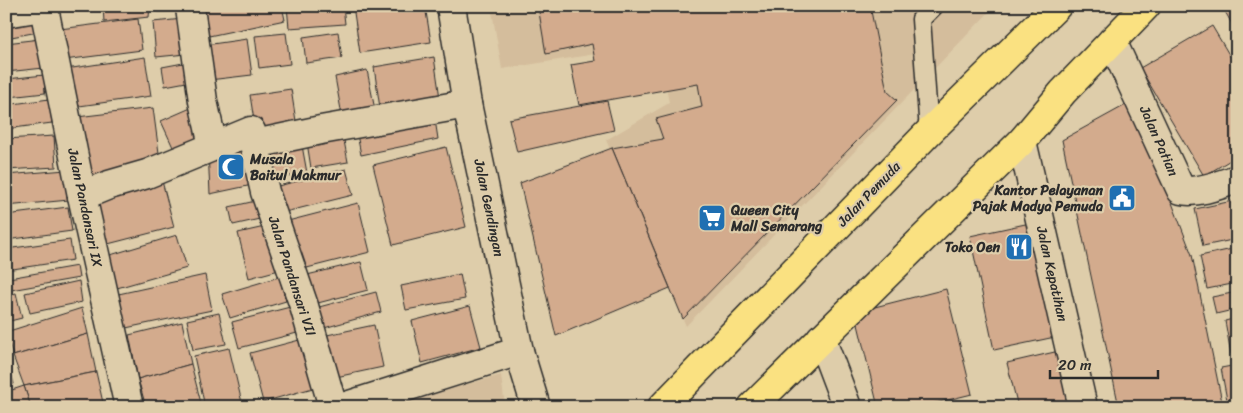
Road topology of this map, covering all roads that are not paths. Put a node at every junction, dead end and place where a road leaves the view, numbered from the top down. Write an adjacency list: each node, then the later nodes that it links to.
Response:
1 (451, 6): 8 (street, Jalan Gendingan)
2 (934, 6): 9 (lane)
3 (1057, 6): 9 (main road, Jalan Pemuda)
4 (1146, 6): 7 (main road)
5 (190, 8): 12 (street)
6 (6, 13): 14 (street, Jalan Pandansari IX)
7 (1112, 41): 10 (main road); 13 (street, Jalan Patian)
8 (467, 104): 11 (street); 16 (street, Jalan Gendingan)
9 (929, 132): 21 (main road, Jalan Pemuda)
10 (1022, 141): 15 (main road); 24 (street, Jalan Kepatihan)
11 (255, 144): 12 (street); 18 (street, Jalan Pandansari VII)
12 (214, 146): 14 (street)
13 (1237, 179)
14 (82, 196): 17 (street, Jalan Pandansari IX)
15 (822, 338): 22 (main road); 23 (street)
16 (519, 351): 19 (street); 20 (street, Jalan Gendingan)
17 (129, 407)
18 (332, 407)
19 (343, 407)
20 (536, 407)
21 (662, 407)
22 (752, 407)
23 (847, 407)
24 (1083, 407)

